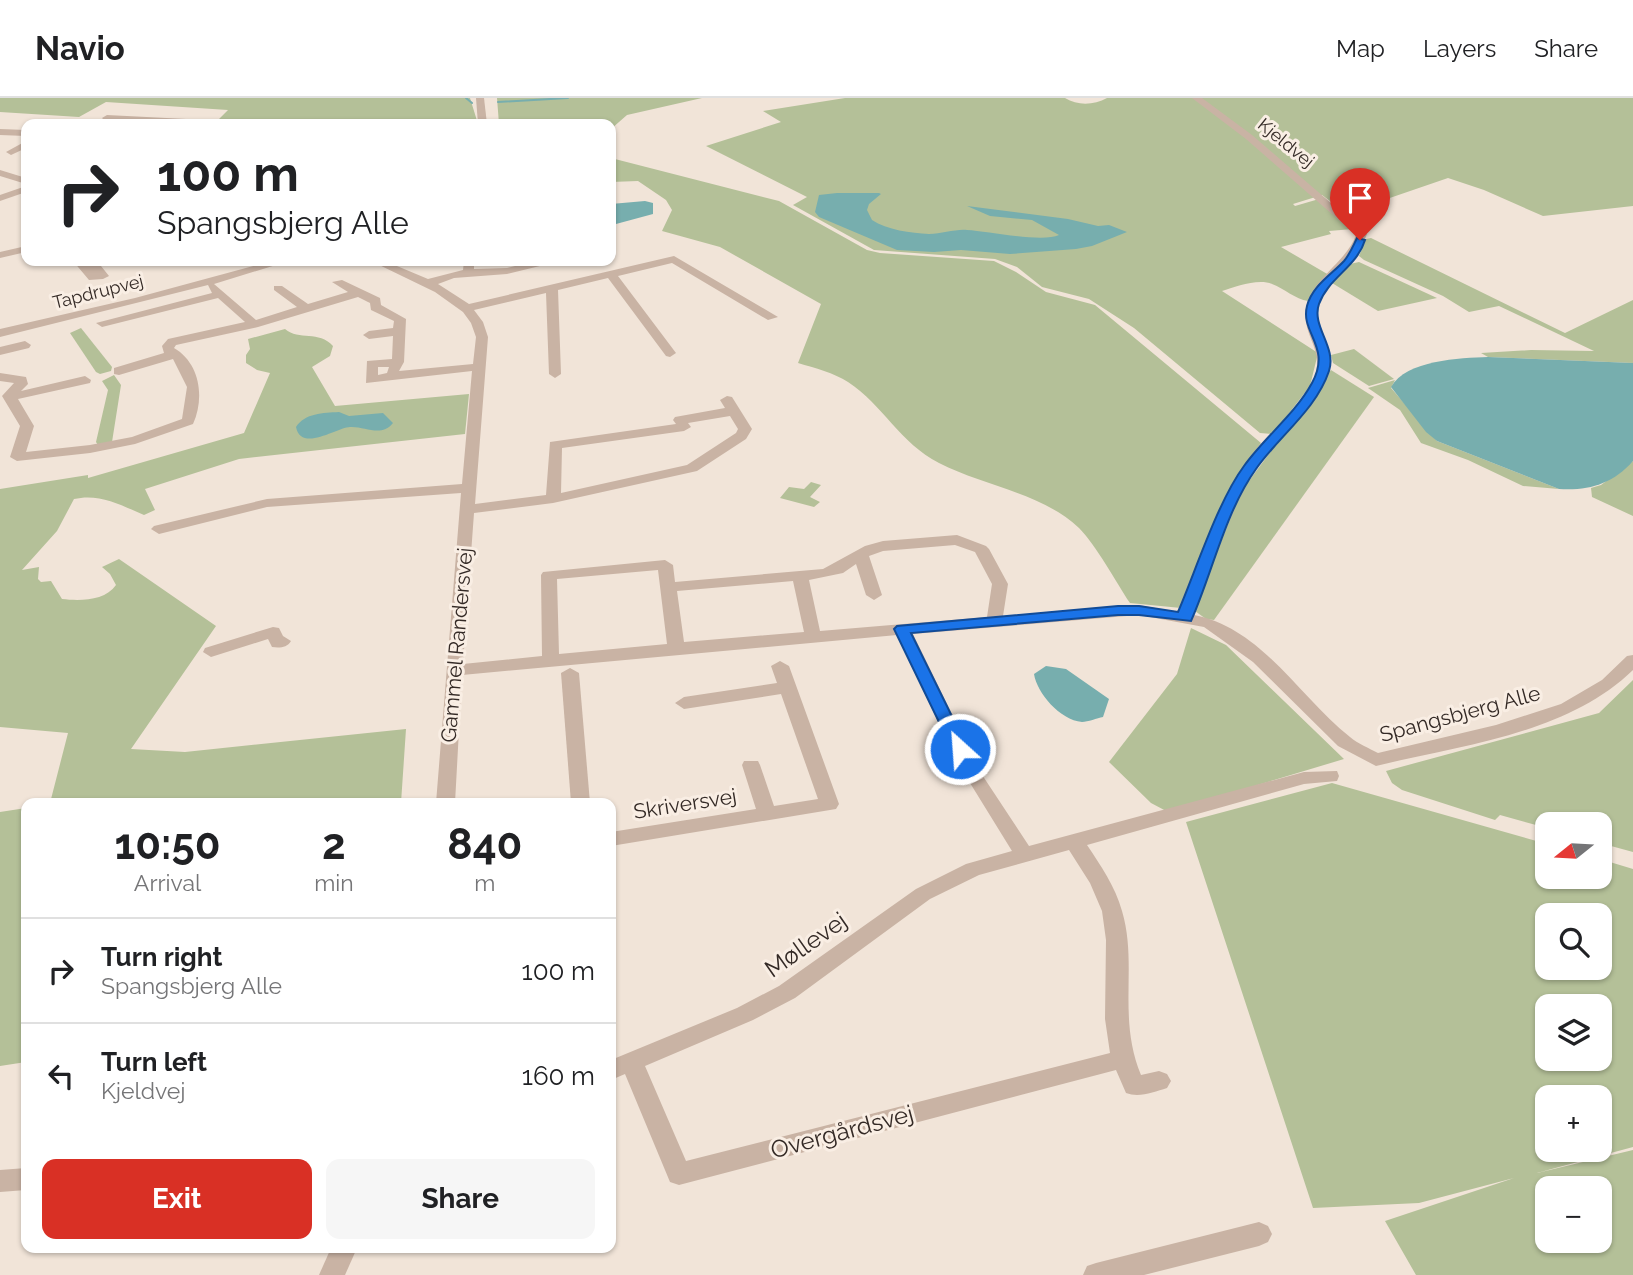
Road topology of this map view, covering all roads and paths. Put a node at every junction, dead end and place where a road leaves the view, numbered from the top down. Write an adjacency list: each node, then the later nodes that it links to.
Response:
1 (481, 98): 5 (street)
2 (1196, 98): 58 (street, Kjeldvej)
3 (107, 118): 4 (street)
4 (118, 119)
5 (483, 119)
6 (0, 132): 7 (street)
7 (21, 133)
8 (21, 147): 9 (street)
9 (12, 152)
10 (0, 173): 11 (street)
11 (21, 179)
12 (21, 191): 13 (street)
13 (0, 198)
14 (21, 250): 15 (street)
15 (0, 255)
16 (83, 266): 17 (street)
17 (95, 266)
18 (266, 266): 23 (street, Tapdrupvej)
19 (387, 266): 25 (street)
20 (528, 266): 21 (street)
21 (468, 267): 25 (street)
22 (612, 275): 27 (street); 32 (street); 40 (street)
23 (208, 282): 28 (street); 36 (street, Tapdrupvej)
24 (338, 282): 29 (street)
25 (426, 284): 31 (street)
26 (278, 288): 30 (street)
27 (552, 290): 31 (street); 45 (street)
28 (221, 294): 33 (street); 34 (street)
29 (355, 294): 30 (street); 35 (street)
30 (306, 309): 34 (street)
31 (468, 309): 43 (street, Gammel Randersvej)
32 (772, 317)
33 (102, 323)
34 (254, 324): 41 (street)
35 (400, 331): 37 (street); 42 (street)
36 (0, 333)
37 (369, 335)
38 (25, 345): 39 (street)
39 (0, 351)
40 (670, 353)
41 (175, 354): 44 (street); 49 (street)
42 (398, 362): 47 (street); 47 (street)
43 (480, 367): 47 (street); 50 (street, Gammel Randersvej)
44 (119, 371)
45 (555, 374)
46 (0, 377): 49 (street)
47 (392, 378)
48 (85, 380): 49 (street)
49 (9, 396)
50 (470, 488): 52 (street, Gammel Randersvej); 53 (street)
51 (553, 499): 51 (street); 52 (street)
52 (468, 509): 68 (street, Gammel Randersvej)
53 (159, 529)
54 (861, 554): 55 (street); 57 (street); 59 (street)
55 (800, 576): 56 (street); 61 (street)
56 (668, 587): 63 (street); 66 (street)
57 (874, 595)
58 (1186, 618): 59 (street, Spangsbjerg Alle); 65 (street, Spangsbjerg Alle)
59 (997, 622): 60 (street, Spangsbjerg Alle)
60 (902, 629): 61 (street, Spangsbjerg Alle); 79 (street)
61 (813, 637): 63 (street, Spangsbjerg Alle)
62 (283, 642): 64 (street)
63 (676, 648): 66 (street, Spangsbjerg Alle)
64 (211, 652)
65 (1633, 660)
66 (551, 661): 68 (street, Spangsbjerg Alle)
67 (780, 666): 70 (street, Skriversvej)
68 (455, 670): 74 (street, Gammel Randersvej)
69 (570, 673): 75 (street)
70 (788, 687): 71 (street); 76 (street, Skriversvej)
71 (684, 703)
72 (751, 765): 76 (street, Skriversvej)
73 (1330, 776): 78 (street, Møllevej)
74 (445, 798)
75 (581, 798)
76 (767, 814): 77 (street, Skriversvej)
77 (616, 838)
78 (1075, 843): 79 (street, Møllevej); 80 (street)
79 (1024, 854): 81 (street, Møllevej)
80 (1124, 1059): 81 (street, Overgårdsvej); 82 (street)
81 (621, 1066)
82 (1159, 1081)
83 (21, 1179): 84 (street)
84 (0, 1181)
85 (1259, 1234): 88 (street)
86 (342, 1253): 87 (street)
87 (332, 1275)
88 (1096, 1275)

